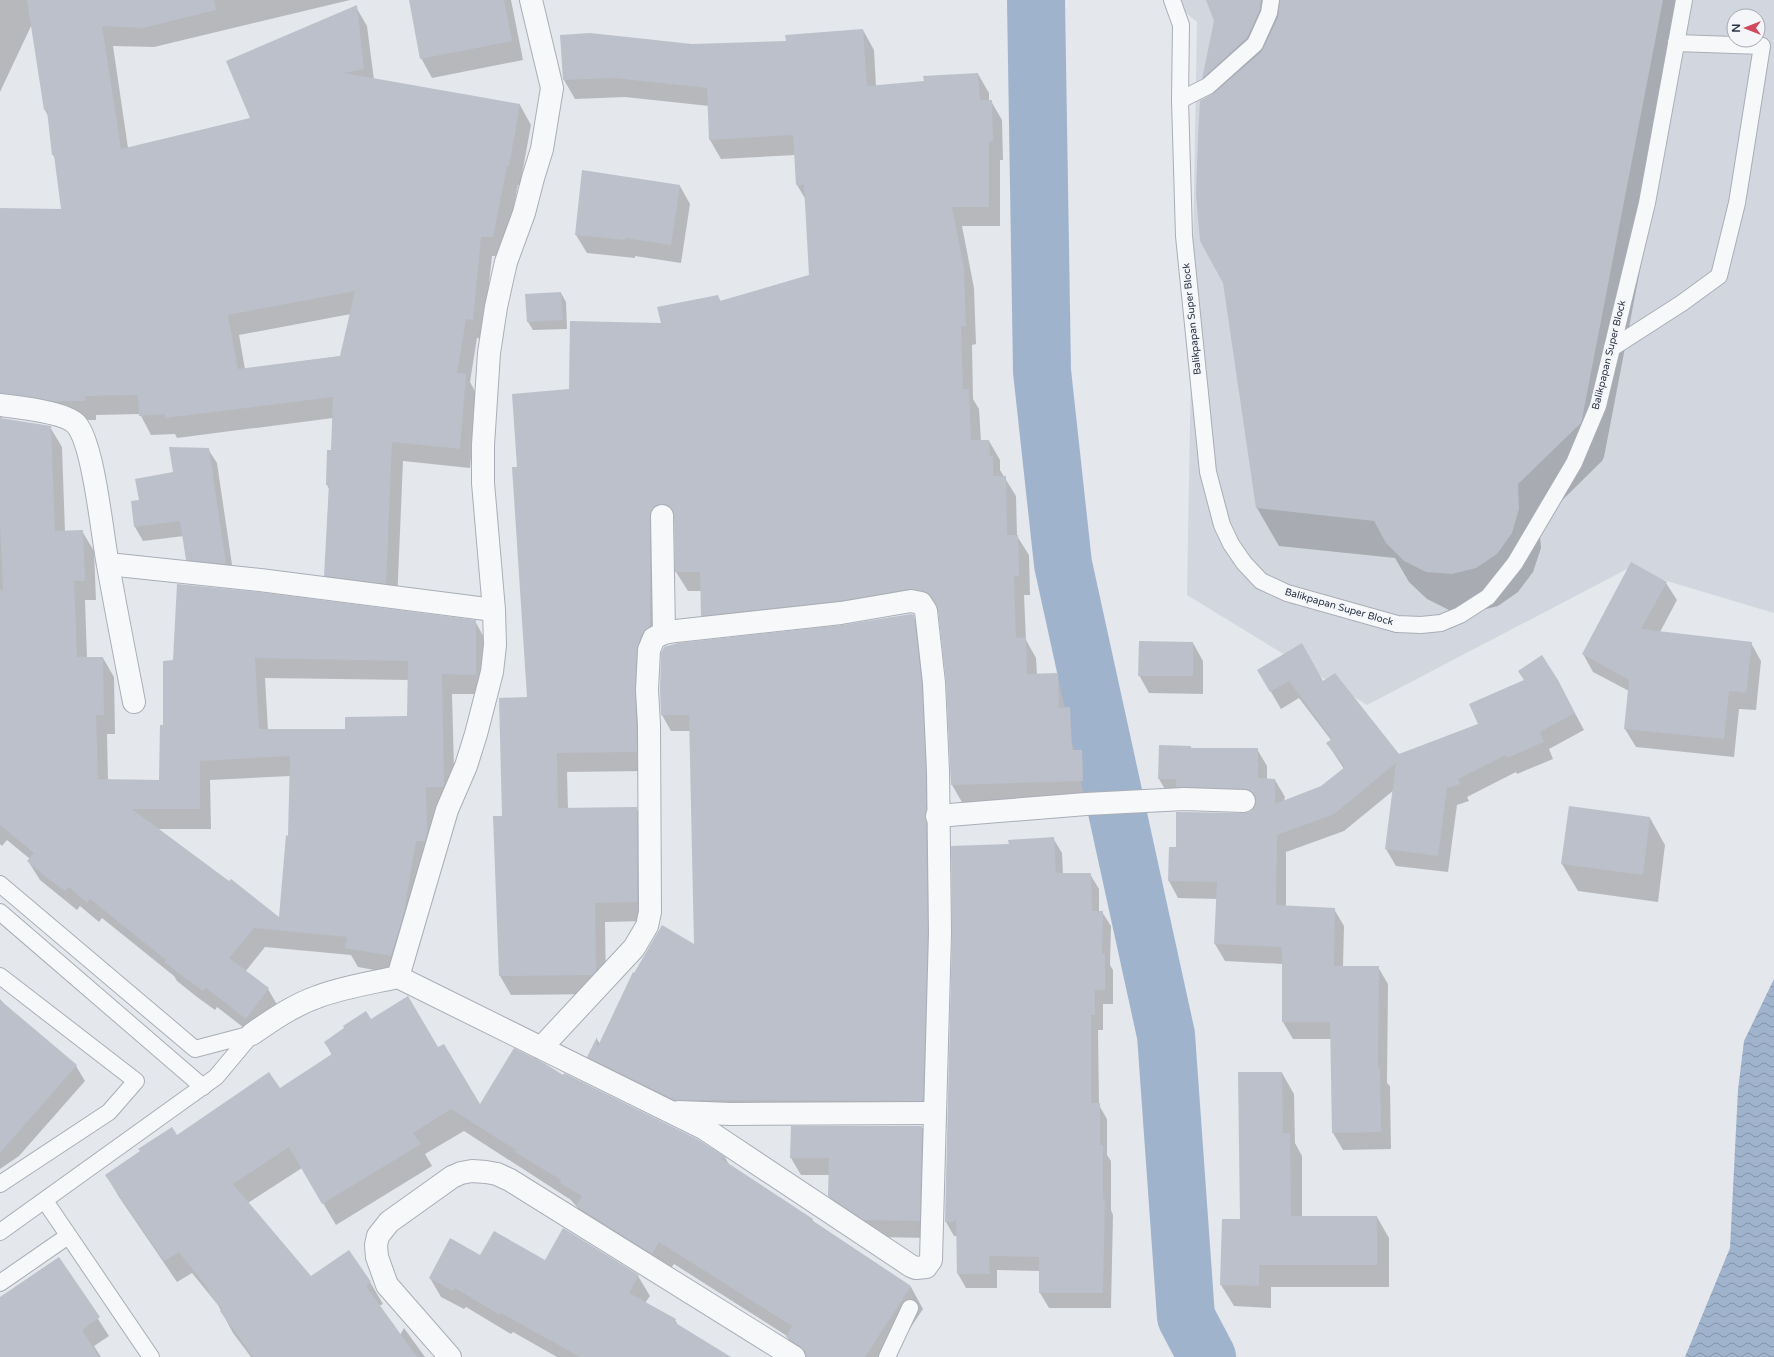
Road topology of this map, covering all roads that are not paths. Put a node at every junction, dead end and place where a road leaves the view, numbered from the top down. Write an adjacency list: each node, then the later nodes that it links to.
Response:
1 (531, 0): 11 (street)
2 (1172, 0): 6 (lane, Balikpapan Super Block)
3 (1271, 0): 6 (lane)
4 (1684, 0): 5 (lane, Balikpapan Super Block)
5 (1676, 44): 7 (lane, Balikpapan Super Block); 7 (lane)
6 (1180, 100): 7 (lane, Balikpapan Super Block)
7 (1612, 348)
8 (0, 404): 10 (street)
9 (662, 516): 12 (street)
10 (108, 564): 11 (street); 13 (street)
11 (494, 610): 19 (street)
12 (664, 633): 15 (street); 21 (street)
13 (134, 702)
14 (1244, 801): 15 (street)
15 (937, 816): 24 (street)
16 (0, 884): 20 (lane)
17 (0, 912): 22 (lane)
18 (0, 976): 25 (lane)
19 (398, 977): 20 (street); 21 (street)
20 (252, 1034): 22 (lane)
21 (541, 1048): 23 (street)
22 (204, 1087): 26 (lane)
23 (674, 1112): 24 (street); 24 (street)
24 (934, 1112)
25 (0, 1184)
26 (45, 1201): 27 (lane); 28 (lane)
27 (0, 1232)
28 (68, 1236): 29 (lane); 31 (lane)
29 (0, 1283)
30 (910, 1308): 34 (lane)
31 (151, 1357)
32 (450, 1357): 33 (street)
33 (794, 1357)
34 (886, 1357)

